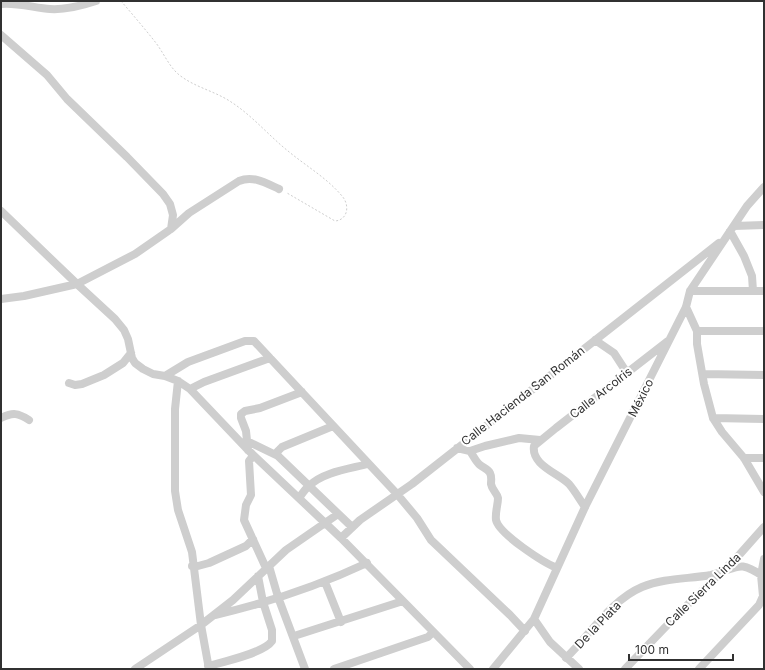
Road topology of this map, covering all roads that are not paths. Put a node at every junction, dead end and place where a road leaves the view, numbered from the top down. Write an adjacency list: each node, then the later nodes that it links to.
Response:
1 (96, 1): 2 (street)
2 (1, 4)
3 (1, 35): 8 (street)
4 (764, 187): 9 (street, México)
5 (279, 189): 8 (street)
6 (1, 211): 10 (street)
7 (764, 225): 9 (street)
8 (171, 229): 10 (street)
9 (729, 232): 11 (street, México); 12 (street); 19 (street, Calle Hacienda San Román)
10 (77, 284): 14 (street); 20 (street)
11 (690, 291): 12 (street); 15 (street, México)
12 (753, 291): 13 (street)
13 (764, 291)
14 (2, 298)
15 (686, 307): 16 (street); 18 (street, México)
16 (697, 331): 17 (street); 23 (street)
17 (764, 331)
18 (670, 339): 22 (street, Calle Arcoíris); 47 (street, México)
19 (595, 340): 22 (street); 36 (street, Calle Hacienda San Román)
20 (131, 353): 25 (street); 27 (street)
21 (270, 358): 25 (street); 28 (street); 29 (street)
22 (627, 373): 35 (street, Calle Arcoíris)
23 (703, 374): 24 (street); 31 (street)
24 (764, 375)
25 (165, 376): 26 (street)
26 (178, 381): 28 (street); 56 (street)
27 (69, 383)
28 (190, 390): 37 (street)
29 (302, 392): 34 (street); 37 (street)
30 (1, 418): 33 (street)
31 (713, 418): 32 (street); 40 (street)
32 (764, 418)
33 (29, 420)
34 (333, 426): 39 (street); 42 (street)
35 (540, 440): 38 (street); 47 (street, Calle Arcoíris)
36 (457, 448): 38 (street, Calle Hacienda San Román); 45 (street)
37 (249, 449): 39 (street); 46 (street); 53 (street)
38 (470, 451): 58 (street, Calle Hacienda San Román)
39 (278, 456): 43 (street)
40 (744, 458): 41 (street); 44 (street)
41 (764, 458)
42 (368, 464): 43 (street); 45 (street)
43 (309, 486): 46 (street); 48 (street)
44 (764, 492)
45 (397, 494): 50 (street); 71 (street)
46 (299, 498): 49 (street)
47 (585, 507): 58 (street, México)
48 (338, 514): 49 (street); 50 (street)
49 (326, 523): 52 (street); 57 (street)
50 (352, 527): 52 (street)
51 (764, 527): 59 (street, Calle Sierra Linda)
52 (341, 538): 55 (street)
53 (253, 539): 56 (street); 57 (street)
54 (764, 559): 61 (street)
55 (367, 563): 62 (street); 65 (street)
56 (192, 566): 70 (street)
57 (268, 567): 60 (street); 64 (street)
58 (558, 568): 68 (street, México)
59 (724, 571): 61 (street, De la Plata); 74 (street, De la Plata); 82 (street, Calle Sierra Linda)
60 (258, 576): 66 (street); 67 (street)
61 (762, 576): 63 (street)
62 (325, 582): 64 (street); 69 (street)
63 (764, 592): 83 (street)
64 (278, 597): 66 (street); 73 (street)
65 (403, 601): 69 (street); 72 (street)
66 (263, 602): 67 (street); 75 (street)
67 (212, 616): 70 (street)
68 (534, 619): 71 (street, México); 74 (street)
69 (341, 622): 73 (street)
70 (201, 625): 75 (street); 77 (street)
71 (525, 631): 80 (street, México)
72 (433, 632): 76 (street); 79 (street)
73 (294, 636): 78 (street)
74 (566, 658): 81 (street)
75 (208, 668)
76 (468, 668)
77 (135, 669)
78 (305, 669)
79 (334, 669)
80 (493, 669)
81 (579, 669)
82 (625, 669)
83 (699, 669)

